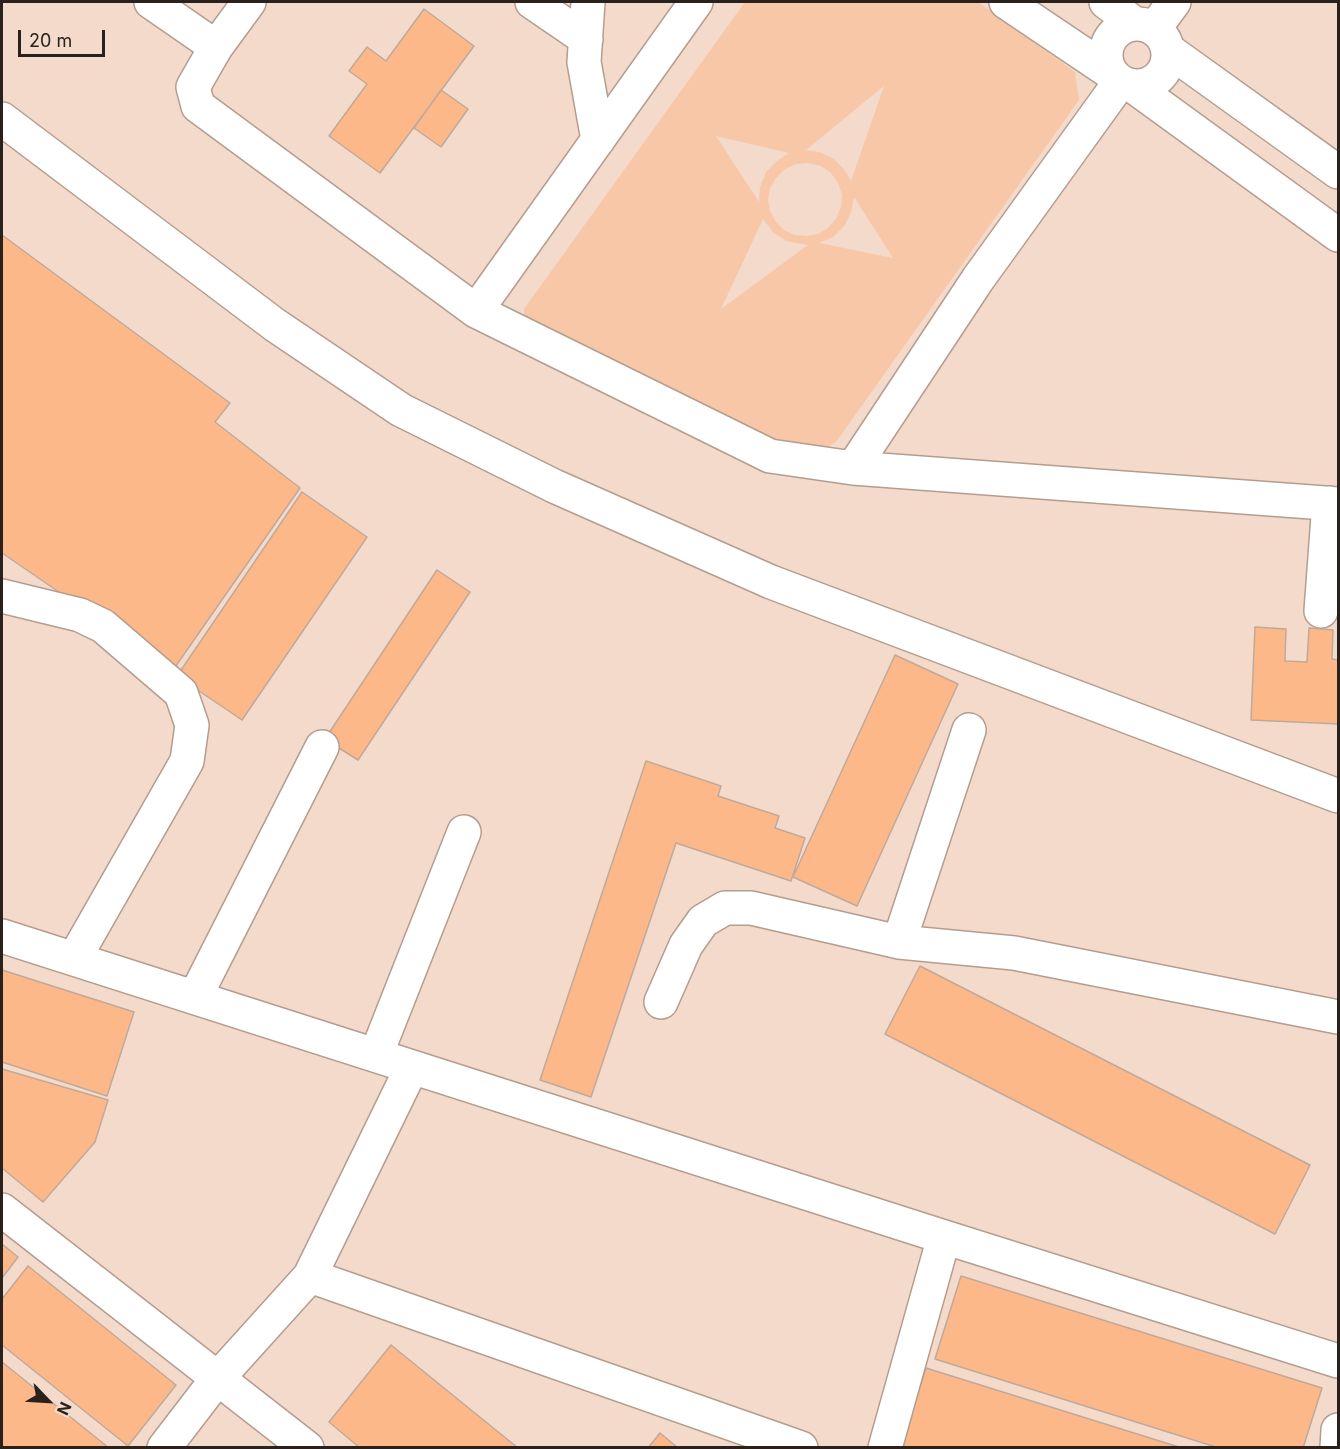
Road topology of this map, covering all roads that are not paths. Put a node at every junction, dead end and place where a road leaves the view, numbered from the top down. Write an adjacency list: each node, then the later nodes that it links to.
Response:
1 (151, 2): 11 (street)
2 (249, 2): 11 (street)
3 (532, 2): 10 (street)
4 (588, 2): 10 (street)
5 (696, 2): 14 (street)
6 (1006, 2): 12 (street)
7 (1106, 2): 9 (street)
8 (1174, 2): 9 (street)
9 (1152, 34): 12 (street); 12 (street); 15 (street)
10 (586, 39): 14 (street)
11 (216, 47): 17 (street)
12 (1121, 80): 16 (street); 18 (street)
13 (2, 119): 24 (street)
14 (598, 140): 17 (street)
15 (1338, 172)
16 (1338, 235)
17 (476, 311): 18 (street)
18 (853, 468): 19 (street)
19 (1334, 503): 21 (street)
20 (2, 596): 28 (street)
21 (1321, 611)
22 (969, 730): 27 (street)
23 (322, 747): 29 (street)
24 (1338, 796)
25 (464, 832): 32 (street)
26 (2, 936): 28 (street)
27 (899, 942): 30 (street); 31 (street)
28 (74, 959): 29 (street)
29 (195, 997): 32 (street)
30 (661, 1002)
31 (1338, 1017)
32 (376, 1055): 33 (street)
33 (412, 1067): 35 (street); 36 (street)
34 (2, 1210): 38 (street)
35 (944, 1237): 37 (street); 43 (street)
36 (310, 1276): 38 (street); 42 (street)
37 (1338, 1361)
38 (217, 1379): 40 (street); 41 (street)
39 (1338, 1431): 44 (street)
40 (164, 1448)
41 (307, 1448)
42 (801, 1448)
43 (885, 1448)
44 (1337, 1448)

